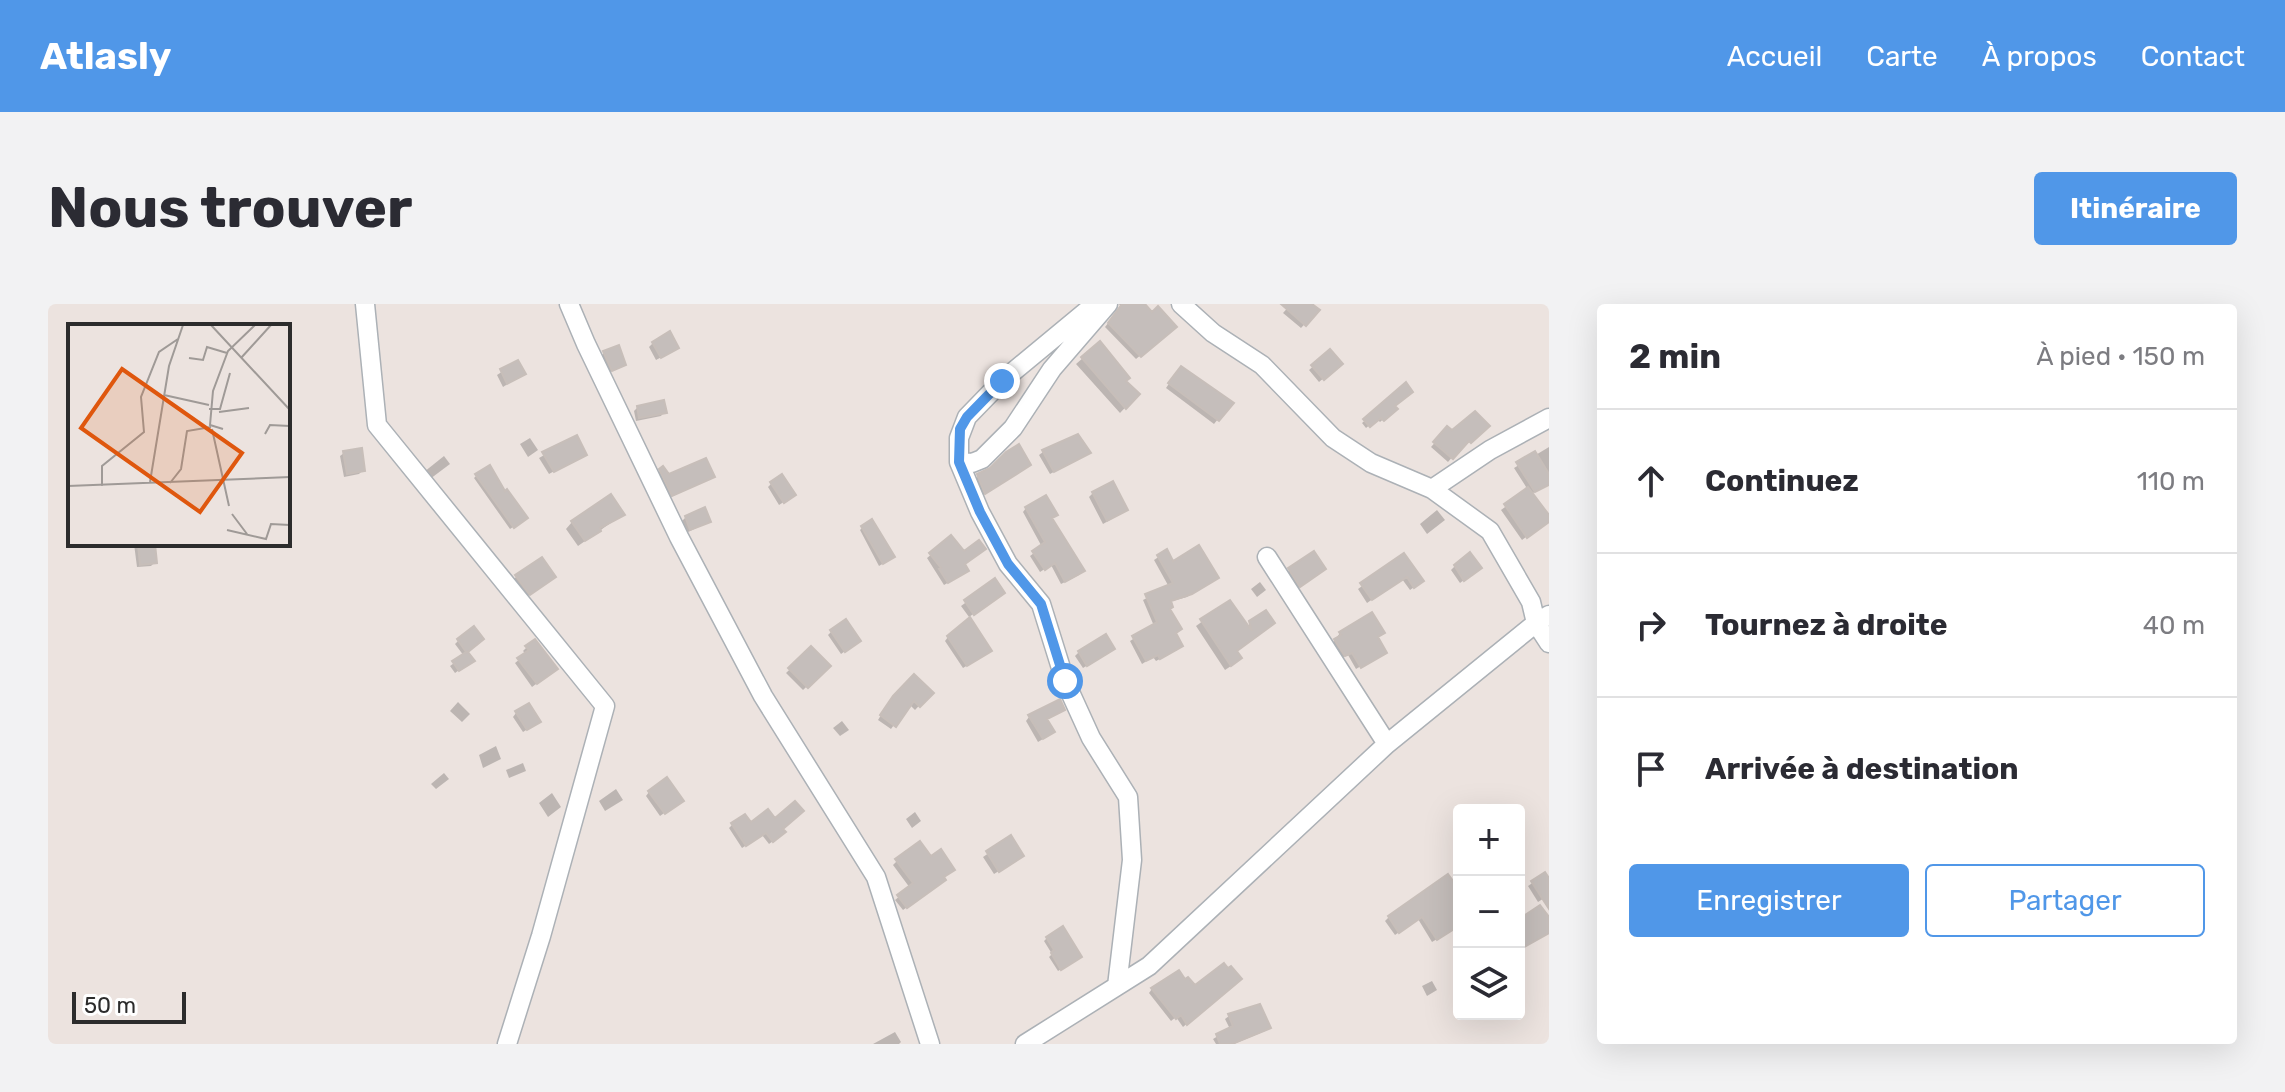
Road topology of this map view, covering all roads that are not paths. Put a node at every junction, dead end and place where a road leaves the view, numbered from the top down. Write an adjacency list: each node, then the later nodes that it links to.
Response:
1 (365, 304): 14 (street)
2 (569, 304): 15 (street)
3 (1095, 304): 7 (street)
4 (1108, 304): 7 (street)
5 (1181, 304): 8 (street)
6 (1549, 418): 8 (street)
7 (959, 462): 13 (street)
8 (1432, 489): 10 (street)
9 (1267, 557): 12 (street)
10 (1543, 619): 11 (street); 12 (street)
11 (1549, 643)
12 (1387, 744): 13 (street)
13 (1117, 986): 16 (street)
14 (507, 1044)
15 (930, 1044)
16 (1025, 1044)

